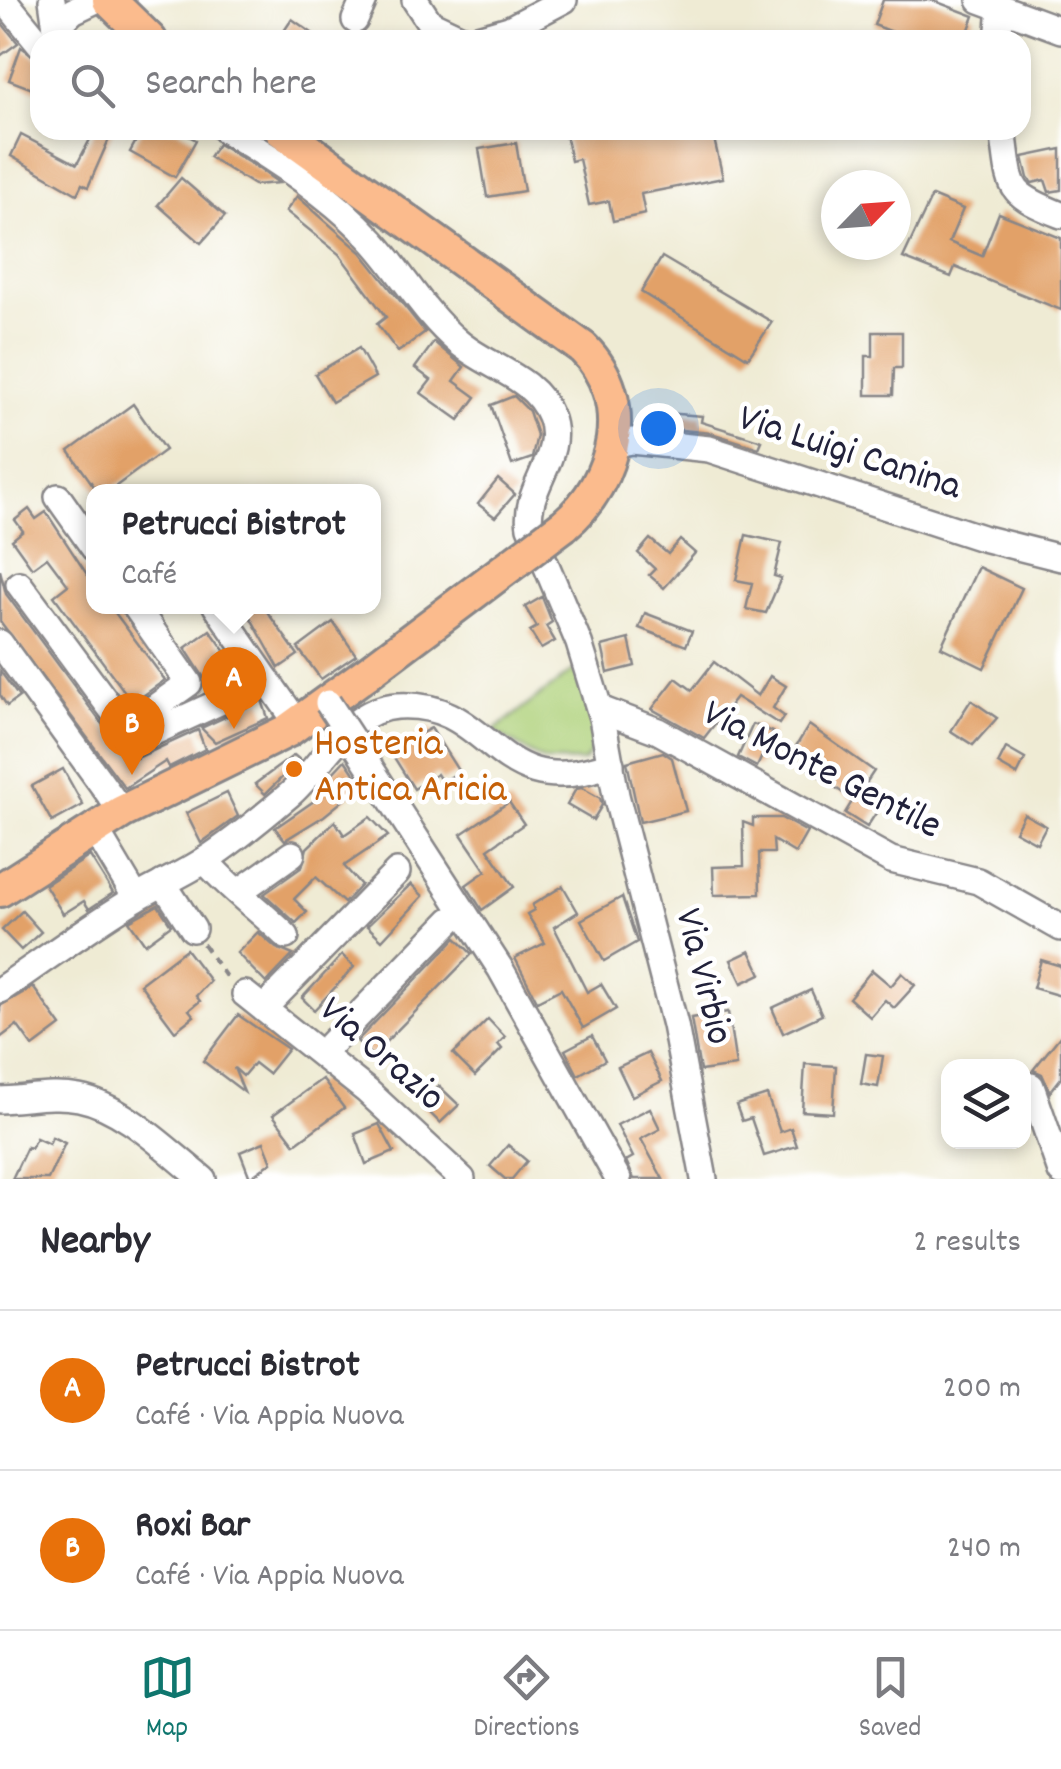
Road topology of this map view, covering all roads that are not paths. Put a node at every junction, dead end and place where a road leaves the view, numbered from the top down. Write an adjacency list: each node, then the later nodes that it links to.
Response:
1 (4, 0): 8 (street)
2 (52, 0): 9 (street)
3 (96, 0): 10 (street)
4 (109, 0): 11 (main road)
5 (415, 0): 12 (street)
6 (564, 0): 13 (street)
7 (990, 4): 14 (street); 15 (street)
8 (43, 30)
9 (52, 30)
10 (58, 30)
11 (140, 30)
12 (446, 30)
13 (502, 30)
14 (996, 30)
15 (1061, 30)
16 (239, 140): 22 (street)
17 (296, 140): 20 (main road)
18 (1005, 140): 19 (street)
19 (1061, 215)
20 (611, 444): 22 (main road); 24 (street, Via Luigi Canina)
21 (58, 497): 23 (street)
22 (548, 528): 30 (main road, bridge); 31 (street, Via Virbio)
23 (86, 537)
24 (1061, 558)
25 (18, 584): 33 (street)
26 (142, 614): 33 (street)
27 (222, 614): 29 (street)
28 (0, 642): 35 (street)
29 (268, 680): 32 (street); 33 (street)
30 (328, 703): 32 (main road); 54 (street, bridge)
31 (600, 709): 34 (street, Via Virbio); 44 (street, Via Monte Gentile)
32 (298, 724): 35 (main road)
33 (126, 728)
34 (611, 764): 37 (street); 55 (street, Via Virbio)
35 (108, 821): 40 (main road); 42 (street)
36 (292, 854): 41 (street)
37 (205, 860): 39 (street); 41 (street)
38 (397, 872): 48 (street, Via Orazio)
39 (164, 883): 42 (street); 45 (street)
40 (0, 890)
41 (240, 891): 46 (street)
42 (136, 898): 47 (street)
43 (451, 920): 48 (street)
44 (1061, 928)
45 (193, 929)
46 (286, 936)
47 (0, 990)
48 (322, 1054): 53 (street, Via Orazio)
49 (1031, 1086): 51 (street)
50 (0, 1100): 52 (street)
51 (1061, 1172)
52 (204, 1179)
53 (462, 1179)
54 (618, 1179)
55 (704, 1179)

